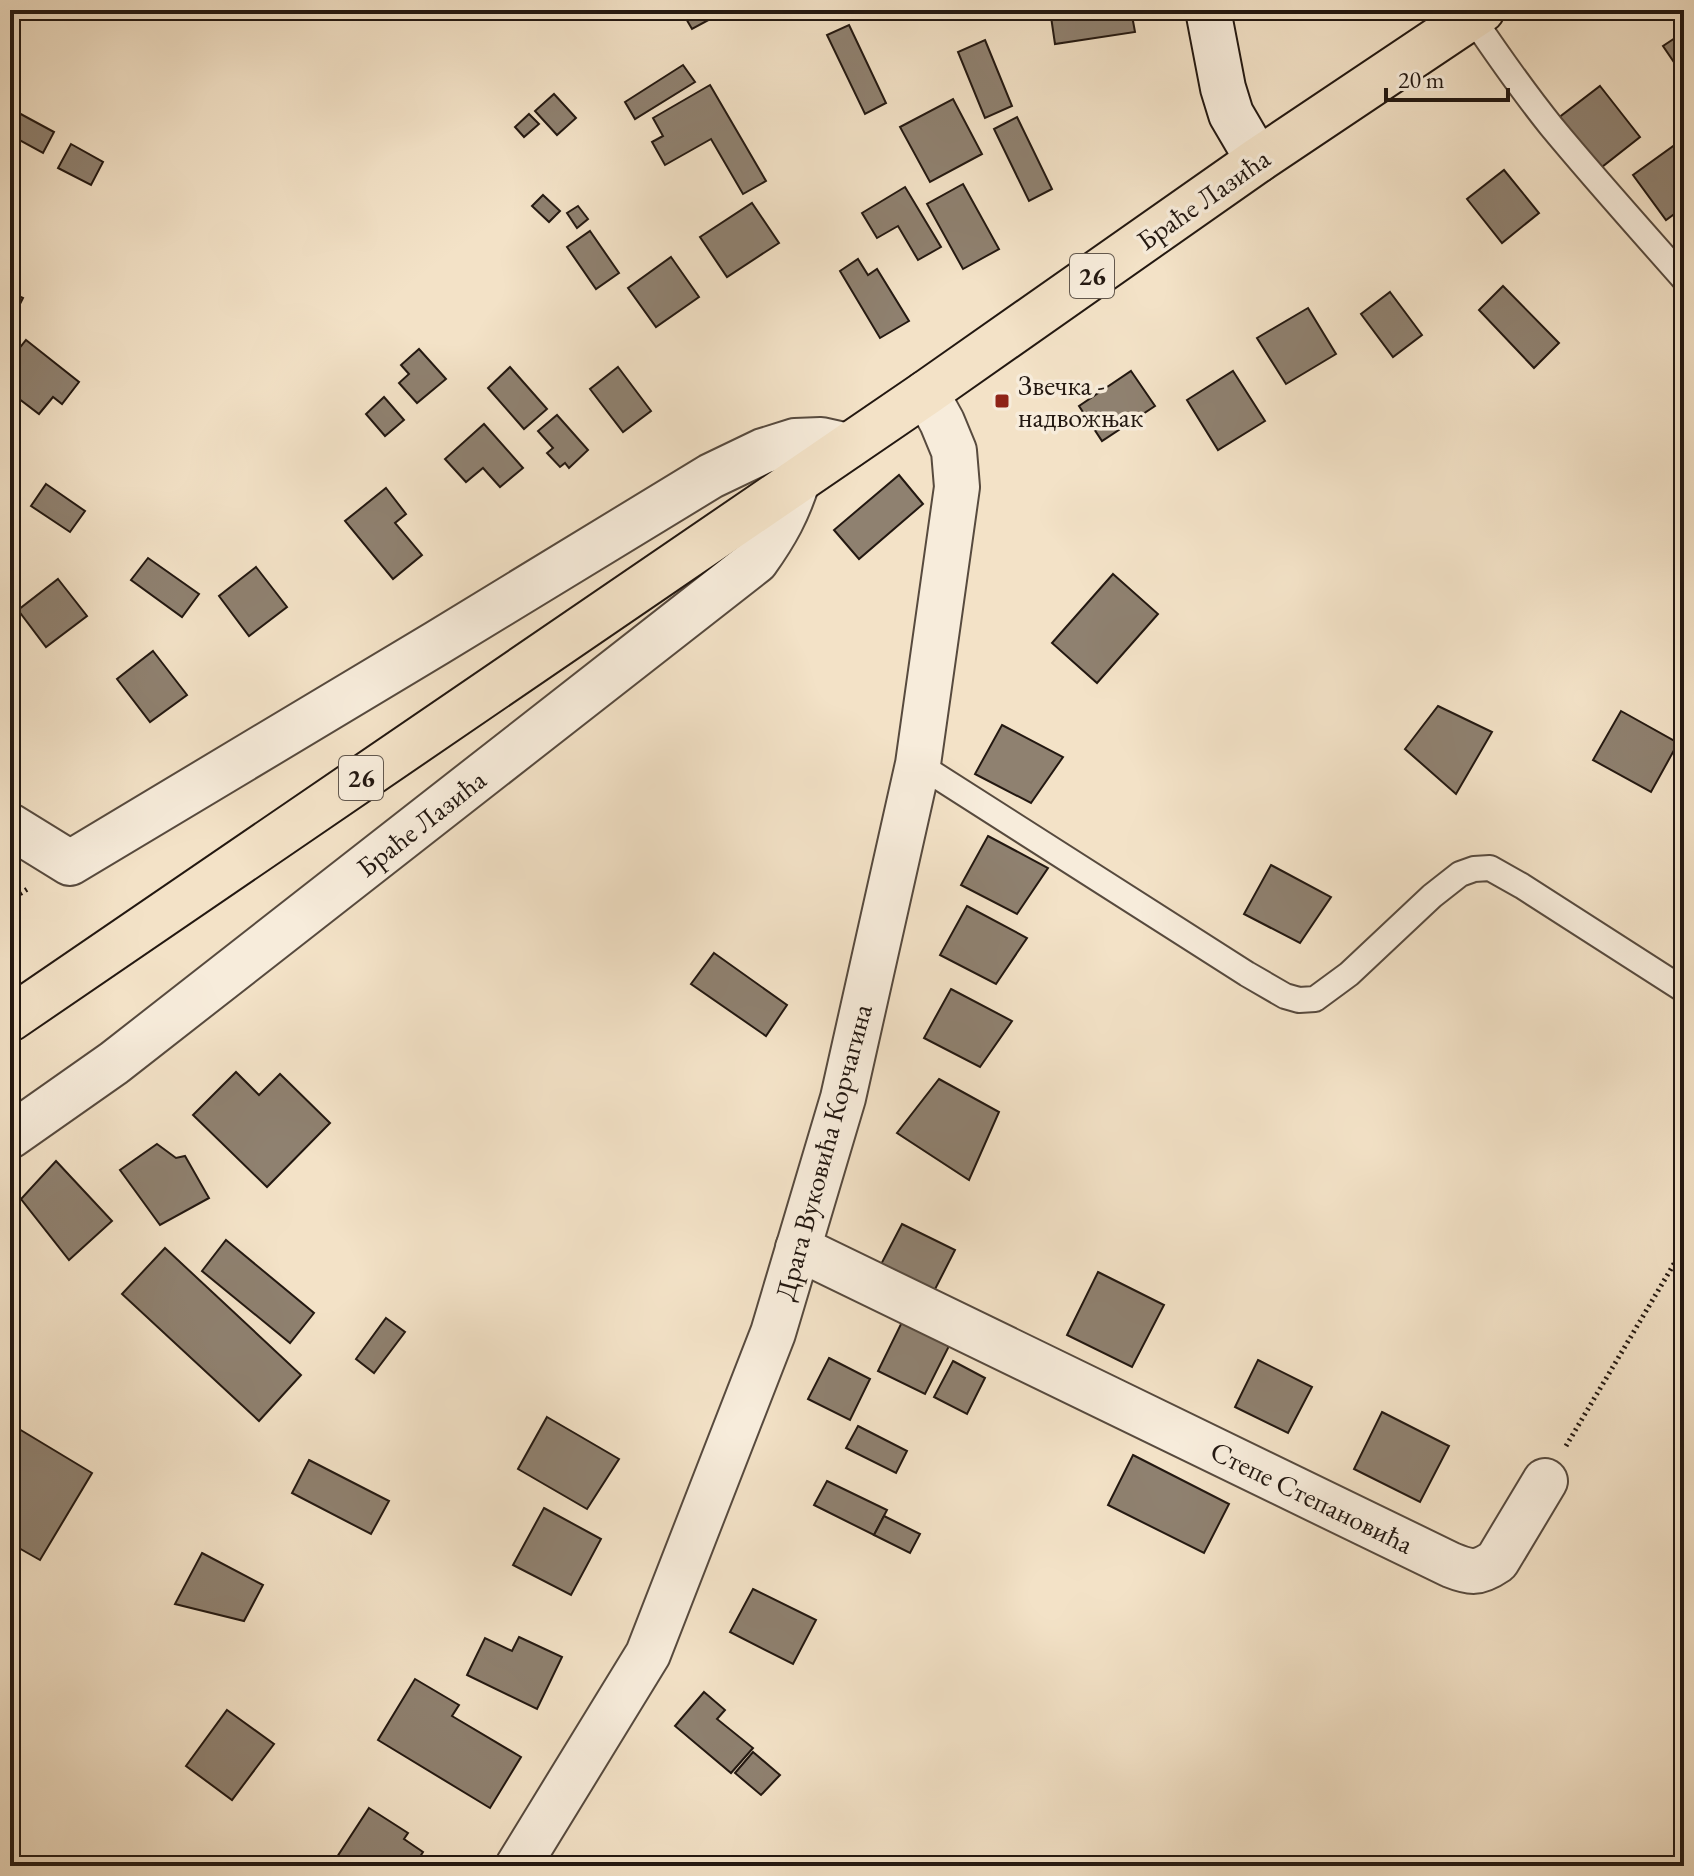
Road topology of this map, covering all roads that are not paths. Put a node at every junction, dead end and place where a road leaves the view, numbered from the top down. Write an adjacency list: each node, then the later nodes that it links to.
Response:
1 (1208, 10): 3 (street)
2 (1477, 13): 3 (main road, Браће Лазића / 26); 4 (lane)
3 (1258, 160): 5 (main road, Браће Лазића / 26)
4 (1684, 279)
5 (926, 393): 6 (main road, Браће Лазића / 26); 8 (street, Драга Вуковића Корчагина)
6 (848, 446): 7 (main road, Браће Лазића / 26); 9 (street)
7 (798, 479): 11 (main road, Браће Лазића / 26); 12 (street, Браће Лазића)
8 (918, 764): 10 (lane); 13 (street, Драга Вуковића Корчагина)
9 (10, 826)
10 (1684, 990)
11 (10, 1019)
12 (10, 1136)
13 (798, 1248): 14 (street, Степе Степановића); 15 (street, Драга Вуковића Корчагина)
14 (1545, 1481)
15 (518, 1866)

